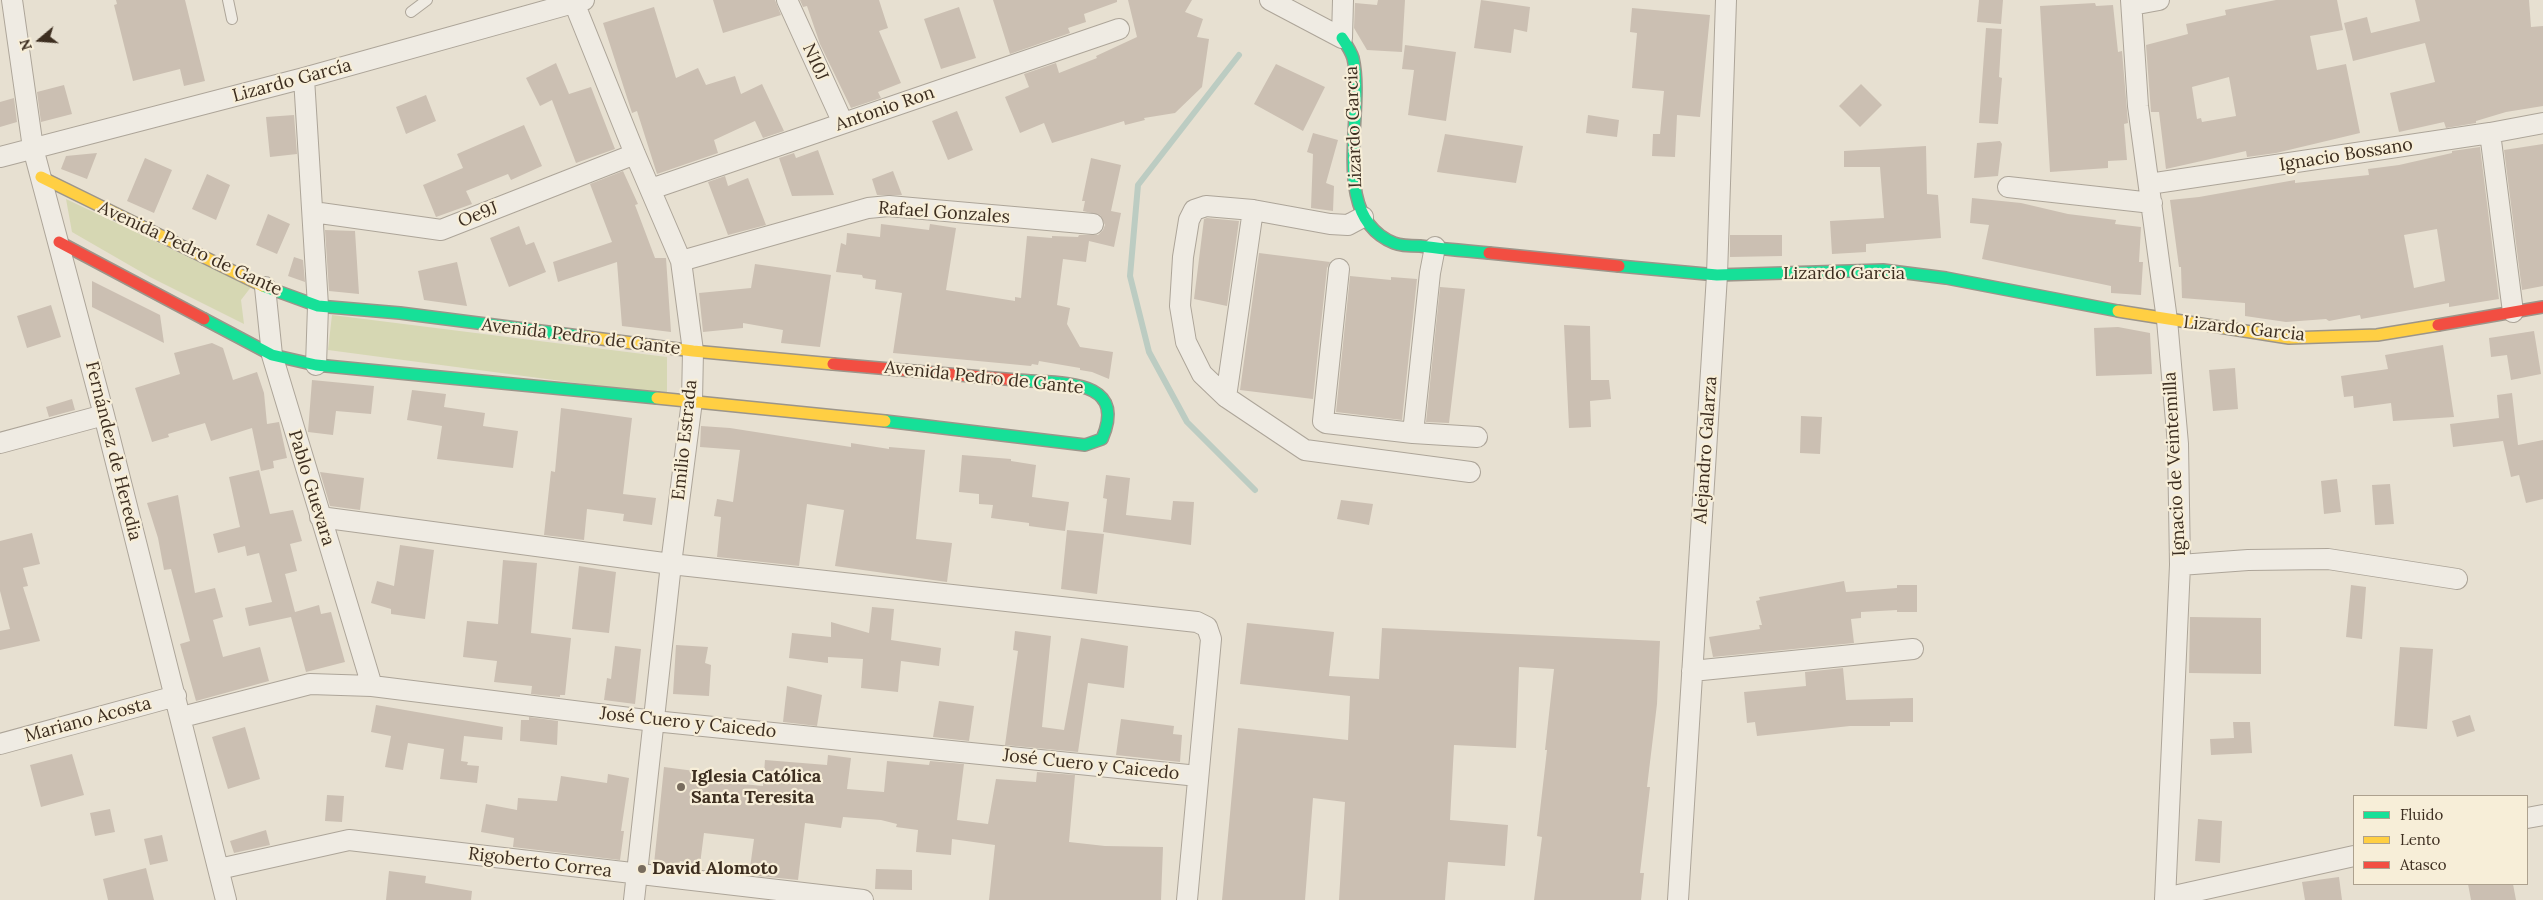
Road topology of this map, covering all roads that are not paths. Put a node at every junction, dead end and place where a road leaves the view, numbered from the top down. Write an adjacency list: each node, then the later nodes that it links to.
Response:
1 (12, 0): 19 (street, Fernández de Heredia)
2 (228, 0): 12 (lane)
3 (427, 0): 11 (lane)
4 (788, 0): 17 (street, N10J)
5 (1270, 0): 14 (street)
6 (1343, 0): 14 (street)
7 (1726, 0): 34 (street, Alejandro Galarza)
8 (2159, 0): 10 (street)
9 (577, 1): 15 (street, Lizardo García); 20 (street, Emilio Estrada)
10 (2131, 3): 25 (street, Ignacio de Veintemilla)
11 (411, 12)
12 (232, 19)
13 (1119, 29): 17 (street, Antonio Ron)
14 (1342, 38): 28 (street, Lizardo Garcia)
15 (304, 78): 19 (street, Lizardo García); 27 (street)
16 (2543, 122): 18 (street, Ignacio Bossano)
17 (843, 123): 24 (street, Antonio Ron)
18 (2490, 133): 25 (street, Ignacio Bossano); 38 (street)
19 (32, 148): 21 (street, Lizardo García); 22 (street, Fernández de Heredia)
20 (635, 154): 24 (street, Emilio Estrada); 27 (street, Oe9J)
21 (0, 157)
22 (41, 177): 30 (street, Fernández de Heredia); 35 (street, Avenida Pedro de Gante)
23 (2008, 187): 25 (street, Ignacio Bossano)
24 (651, 189): 32 (street, Emilio Estrada)
25 (2150, 193): 39 (street, Ignacio de Veintemilla)
26 (1253, 210): 28 (street); 43 (street); 43 (street)
27 (313, 212): 36 (street)
28 (1363, 217): 31 (street, Lizardo Garcia)
29 (1093, 224): 32 (street, Rafael Gonzales)
30 (59, 242): 41 (street, Avenida Pedro de Gante); 45 (street, Fernández de Heredia)
31 (1435, 247): 34 (street, Lizardo Garcia); 46 (street)
32 (681, 262): 40 (street, Emilio Estrada)
33 (1339, 269): 46 (street)
34 (1717, 275): 39 (street, Lizardo Garcia); 55 (street, Alejandro Galarza)
35 (265, 287): 36 (street, Avenida Pedro de Gante); 41 (street, Pablo Guevara)
36 (318, 306): 40 (street, Avenida Pedro de Gante); 42 (street)
37 (2543, 307): 38 (street, Lizardo Garcia)
38 (2513, 312): 39 (street, Lizardo Garcia)
39 (2167, 320): 52 (street, Ignacio de Veintemilla)
40 (693, 351): 44 (street, Emilio Estrada); 44 (street, Avenida Pedro de Gante)
41 (272, 355): 42 (street, Avenida Pedro de Gante); 50 (street, Pablo Guevara)
42 (316, 365): 44 (street, Avenida Pedro de Gante)
43 (1226, 397): 49 (street)
44 (692, 401): 51 (street, Emilio Estrada)
45 (104, 415): 48 (street); 57 (street, Fernández de Heredia)
46 (1413, 433): 47 (street)
47 (1477, 437)
48 (0, 443)
49 (1470, 472)
50 (320, 517): 51 (street); 56 (street, Pablo Guevara)
51 (671, 564): 59 (street, Emilio Estrada); 61 (street)
52 (2180, 565): 53 (street); 67 (street, Ignacio de Veintemilla)
53 (2457, 579)
54 (1913, 649): 55 (street)
55 (1692, 671): 72 (street, Alejandro Galarza)
56 (372, 686): 58 (street, José Cuero y Caicedo); 59 (street, José Cuero y Caicedo)
57 (176, 696): 58 (street, Fernández de Heredia); 60 (street, Mariano Acosta)
58 (182, 717): 65 (street, Fernández de Heredia)
59 (654, 721): 61 (street, José Cuero y Caicedo); 66 (street, Emilio Estrada)
60 (0, 744)
61 (1198, 776): 71 (street)
62 (2543, 815): 63 (street)
63 (2528, 818)
64 (2353, 856): 67 (street)
65 (219, 869): 66 (street, Rigoberto Correa); 68 (street, Fernández de Heredia)
66 (637, 874): 69 (street, Emilio Estrada); 70 (street, Rigoberto Correa)
67 (2165, 899)
68 (226, 900)
69 (634, 900)
70 (863, 900)
71 (1188, 900)
72 (1678, 900)

